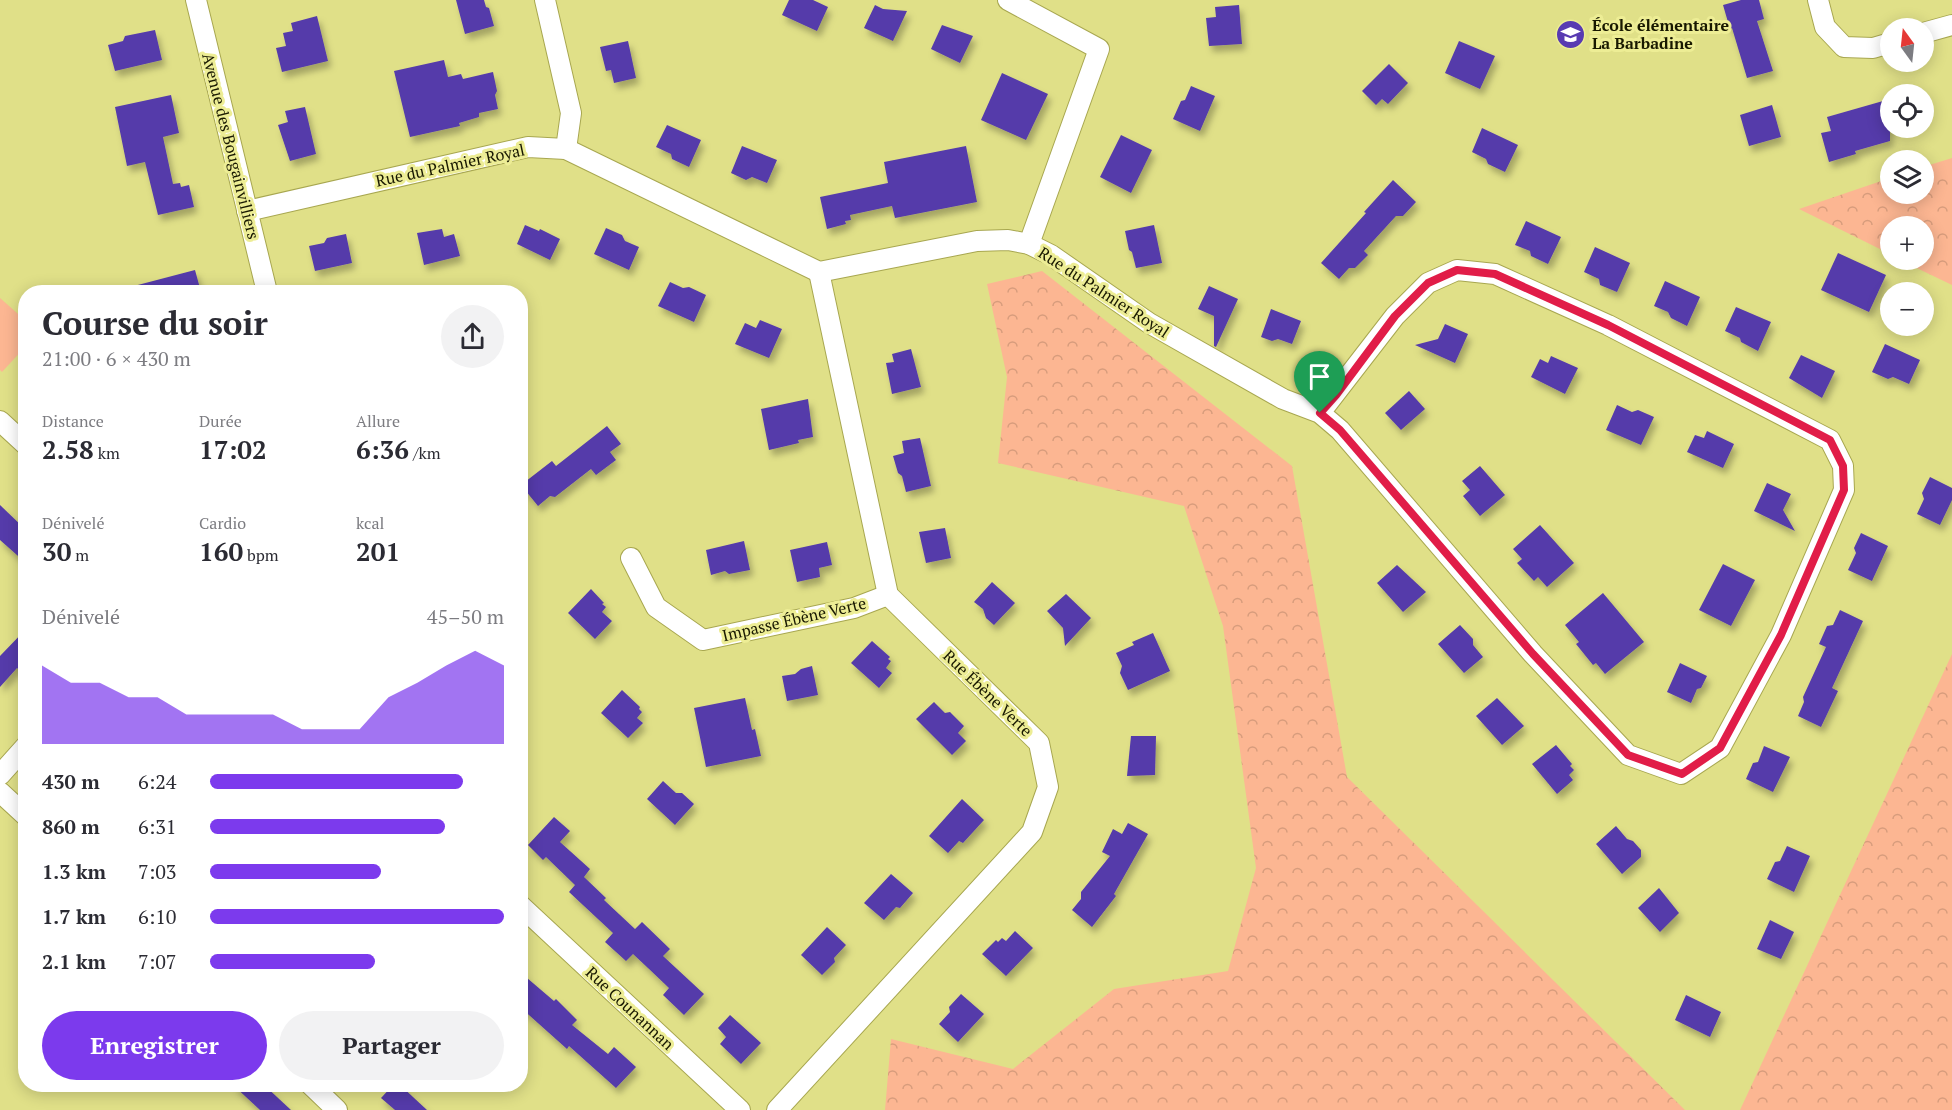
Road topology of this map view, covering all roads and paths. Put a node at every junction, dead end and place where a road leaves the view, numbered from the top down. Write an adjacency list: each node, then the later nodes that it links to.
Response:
1 (196, 0): 9 (street, Avenue des Bougainvilliers)
2 (545, 0): 8 (street)
3 (1008, 0): 10 (street)
4 (1818, 0): 7 (street)
5 (1952, 25): 6 (street)
6 (1934, 30)
7 (1880, 46)
8 (566, 149): 9 (street, Rue du Palmier Royal); 11 (street, Rue du Palmier Royal)
9 (248, 211): 12 (street, Avenue des Bougainvilliers)
10 (1029, 244): 11 (street, Rue du Palmier Royal); 13 (street, Rue du Palmier Royal)
11 (819, 272): 17 (street)
12 (265, 285)
13 (1320, 413): 13 (street, Rue du Palmier Royal)
14 (0, 421): 15 (street)
15 (18, 438)
16 (631, 558): 17 (street, Impasse Ébène Verte)
17 (888, 595): 26 (street, Rue Ébène Verte)
18 (18, 755): 19 (street)
19 (0, 775)
20 (0, 792): 21 (street)
21 (18, 809)
22 (528, 912): 25 (street, Rue Counannan)
23 (318, 1092): 24 (street)
24 (337, 1110)
25 (740, 1110)
26 (777, 1110)

